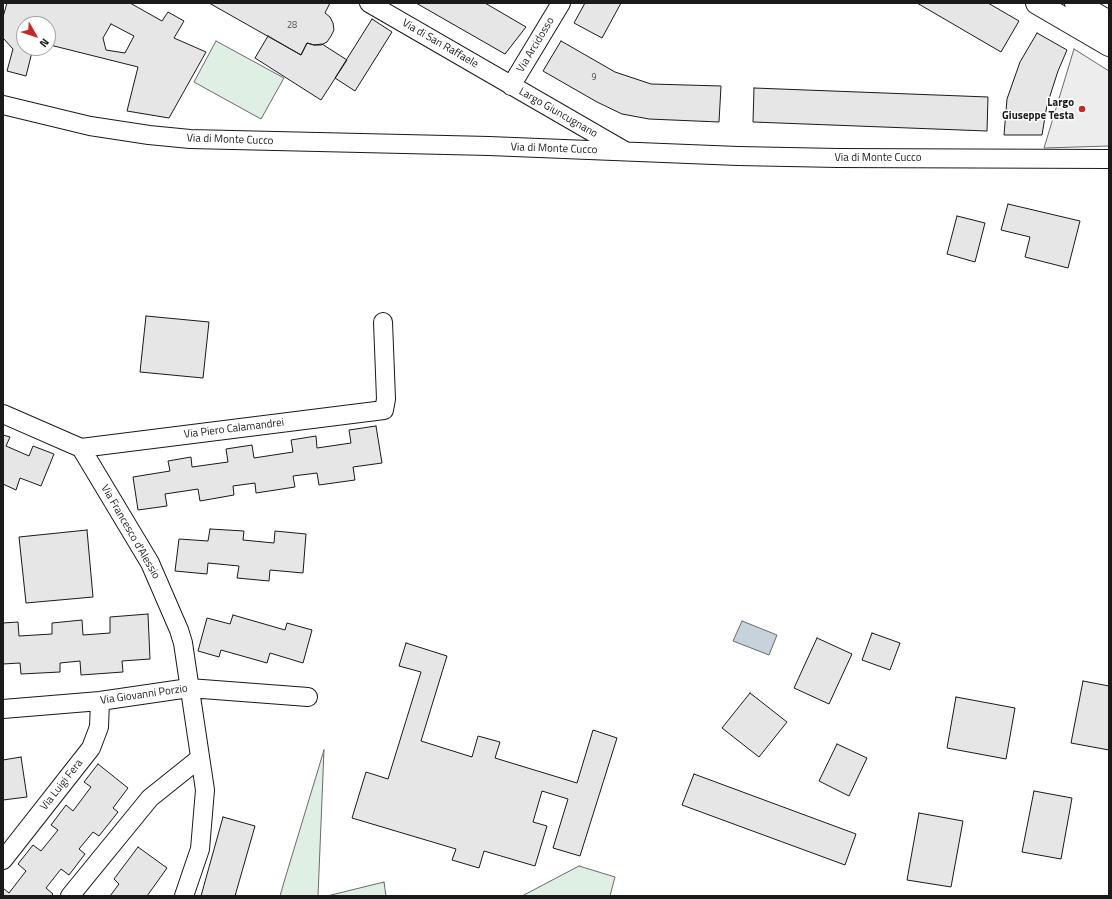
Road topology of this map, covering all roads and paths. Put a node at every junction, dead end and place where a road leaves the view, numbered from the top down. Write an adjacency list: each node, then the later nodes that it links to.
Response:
1 (369, 3): 7 (street, Via di San Raffaele)
2 (561, 3): 7 (street, Via Arcidosso)
3 (1037, 3): 6 (street)
4 (1076, 3): 5 (street)
5 (1109, 22)
6 (1109, 45)
7 (511, 86): 9 (street, Largo Giuncugnano)
8 (3, 105): 9 (street, Via di Monte Cucco)
9 (627, 152): 10 (street, Via di Monte Cucco)
10 (1109, 159)
11 (383, 322): 13 (street, Via Piero Calamandrei)
12 (3, 414): 13 (street)
13 (81, 448): 14 (street, Via Francesco d'Alessio)
14 (189, 688): 15 (street, Via Giovanni Porzio); 16 (street, Via Giovanni Porzio); 18 (street, Via Francesco d'Alessio)
15 (308, 697)
16 (100, 701): 17 (street, Via Giovanni Porzio); 19 (street, Via Luigi Fera)
17 (3, 709)
18 (200, 758): 20 (street); 21 (street, Via Francesco d'Alessio)
19 (3, 860)
20 (70, 896)
21 (184, 896)

